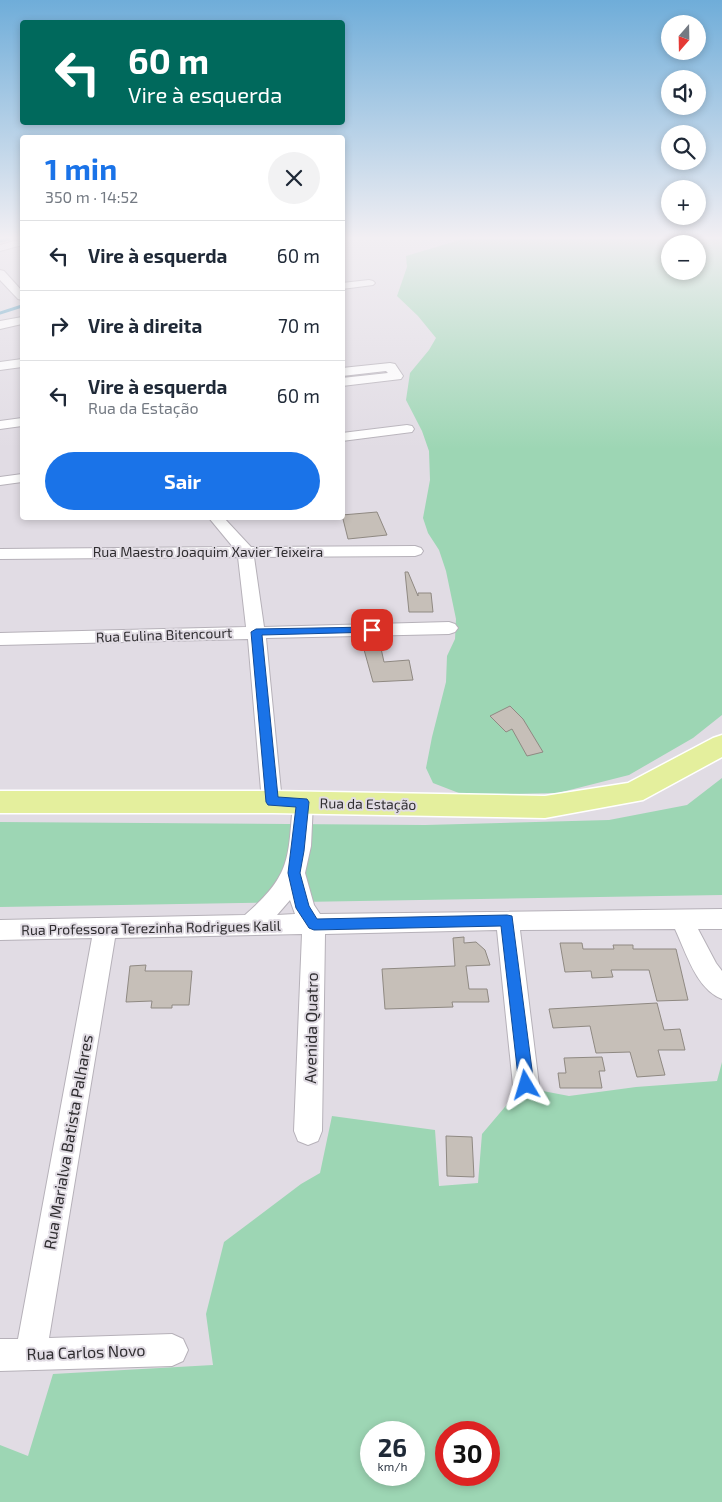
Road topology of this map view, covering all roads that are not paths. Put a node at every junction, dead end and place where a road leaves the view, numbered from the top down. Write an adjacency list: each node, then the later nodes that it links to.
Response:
1 (20, 321): 2 (street)
2 (0, 325)
3 (20, 363): 4 (street)
4 (0, 366)
5 (345, 372): 6 (street)
6 (345, 381)
7 (20, 411): 8 (street)
8 (0, 414)
9 (20, 422): 10 (street)
10 (0, 425)
11 (407, 429): 12 (street)
12 (345, 437)
13 (20, 478): 14 (street)
14 (0, 481)
15 (218, 520): 16 (street)
16 (245, 551): 17 (street, Rua Maestro Joaquim Xavier Teixeira); 18 (street, Rua Maestro Joaquim Xavier Teixeira); 20 (street)
17 (415, 551)
18 (0, 554)
19 (449, 628): 20 (street, Rua Eulina Bitencourt)
20 (256, 632): 21 (street, Rua Eulina Bitencourt); 24 (street)
21 (0, 639)
22 (722, 745): 25 (main road, Rua da Estação)
23 (0, 802): 24 (main road, Rua da Estação)
24 (272, 802): 25 (main road, Rua da Estação)
25 (303, 802): 26 (street)
26 (294, 873): 30 (street); 31 (street)
27 (681, 918): 28 (street, Rua Professora Terezinha Rodrigues Kalil); 29 (street, Rua Professora Terezinha Rodrigues Kalil); 34 (street)
28 (722, 918)
29 (507, 920): 30 (street, Rua Professora Terezinha Rodrigues Kalil); 35 (street)
30 (314, 924): 31 (street, Rua Professora Terezinha Rodrigues Kalil); 36 (street, Avenida Quatro)
31 (249, 926): 32 (street, Rua Professora Terezinha Rodrigues Kalil)
32 (105, 929): 33 (street, Rua Professora Terezinha Rodrigues Kalil); 38 (street, Rua Marialva Batista Palhares)
33 (0, 930)
34 (722, 988)
35 (526, 1085)
36 (308, 1131)
37 (172, 1350): 38 (street, Rua Carlos Novo)
38 (31, 1354): 39 (street, Rua Carlos Novo)
39 (0, 1355)

